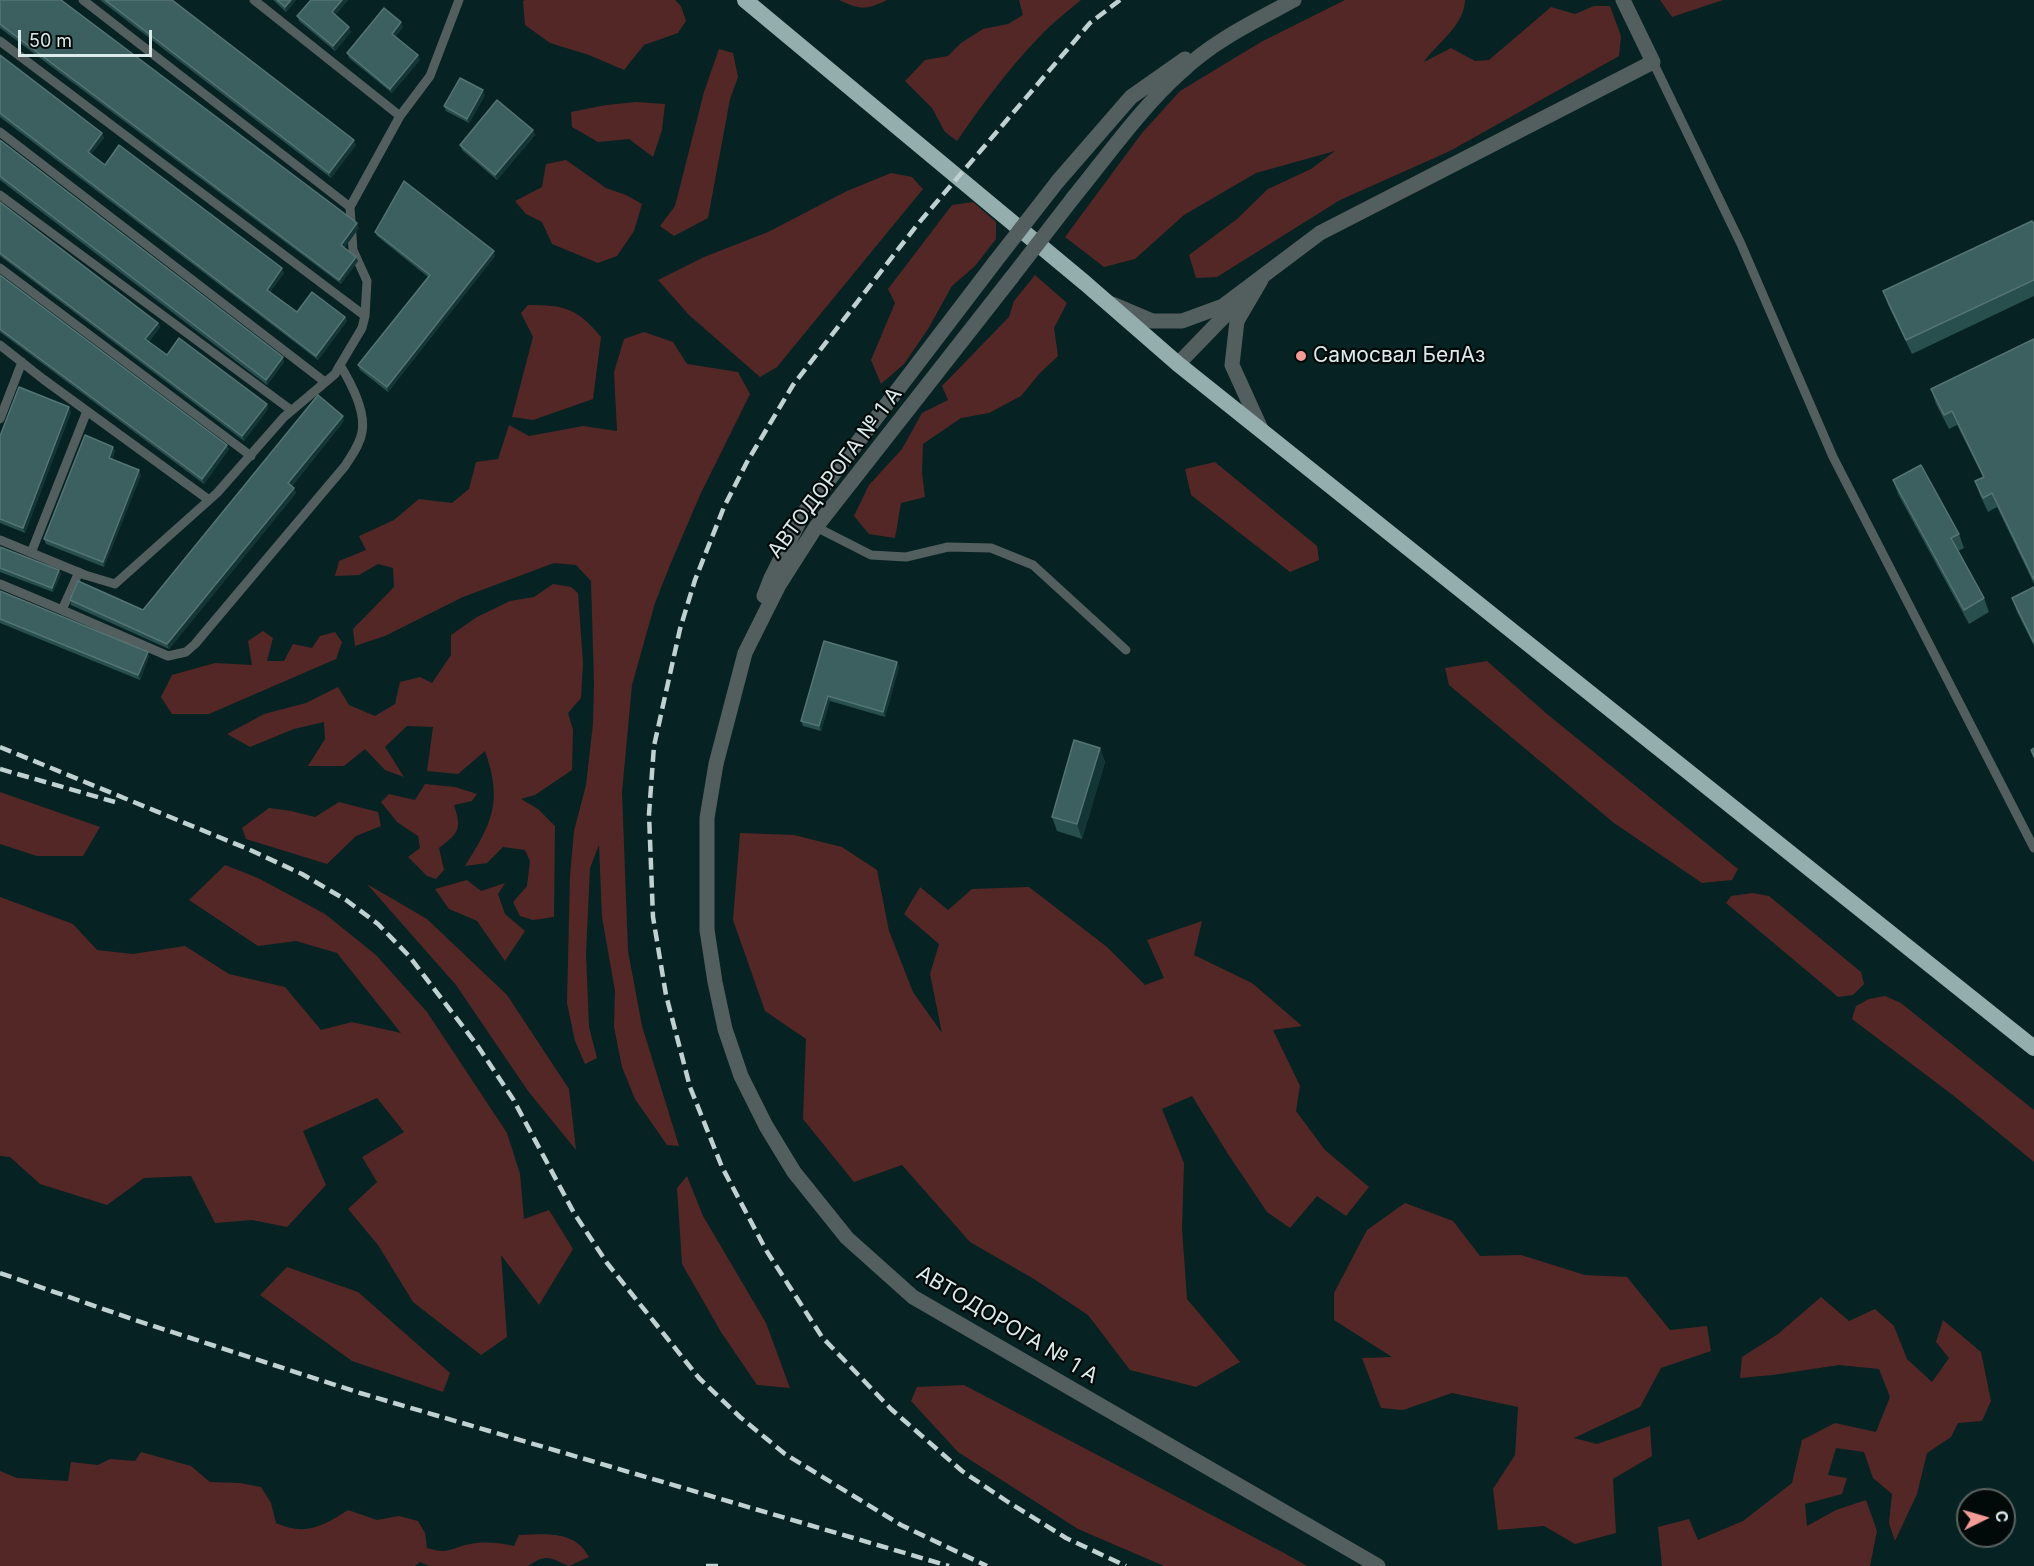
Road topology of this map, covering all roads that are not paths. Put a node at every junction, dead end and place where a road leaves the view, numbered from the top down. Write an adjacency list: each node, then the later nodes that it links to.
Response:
1 (83, 0): 13 (lane)
2 (254, 0): 10 (lane)
3 (459, 0): 10 (lane)
4 (745, 0): 16 (highway)
5 (1294, 0): 7 (street)
6 (1623, 0): 9 (street)
7 (1233, 33): 29 (street, АВТОДОРОГА № 1 А, bridge); 36 (street, bridge)
8 (0, 41): 17 (lane)
9 (1653, 62): 15 (street); 37 (lane)
10 (400, 117): 13 (lane)
11 (0, 132): 22 (lane)
12 (0, 195): 23 (lane)
13 (350, 207): 17 (lane)
14 (0, 268): 27 (lane)
15 (1266, 272): 16 (street); 20 (street); 26 (street)
16 (1105, 300): 20 (highway)
17 (365, 316): 21 (lane)
18 (0, 345): 19 (lane)
19 (22, 362): 24 (lane); 25 (lane)
20 (1178, 364): 26 (highway)
21 (340, 365): 22 (lane); 34 (lane)
22 (325, 382): 23 (lane)
23 (291, 410): 27 (lane)
24 (87, 411): 28 (lane); 31 (lane)
25 (0, 419)
26 (1263, 432): 38 (highway)
27 (251, 456): 28 (lane)
28 (209, 500): 32 (lane)
29 (816, 527): 35 (lane); 36 (street, АВТОДОРОГА № 1 А)
30 (0, 540): 31 (lane)
31 (31, 553): 32 (lane)
32 (79, 572): 34 (lane)
33 (0, 584): 34 (lane)
34 (62, 610)
35 (1126, 650)
36 (745, 653): 39 (street, АВТОДОРОГА № 1 А)
37 (2034, 849)
38 (2034, 1048)
39 (1378, 1566)

